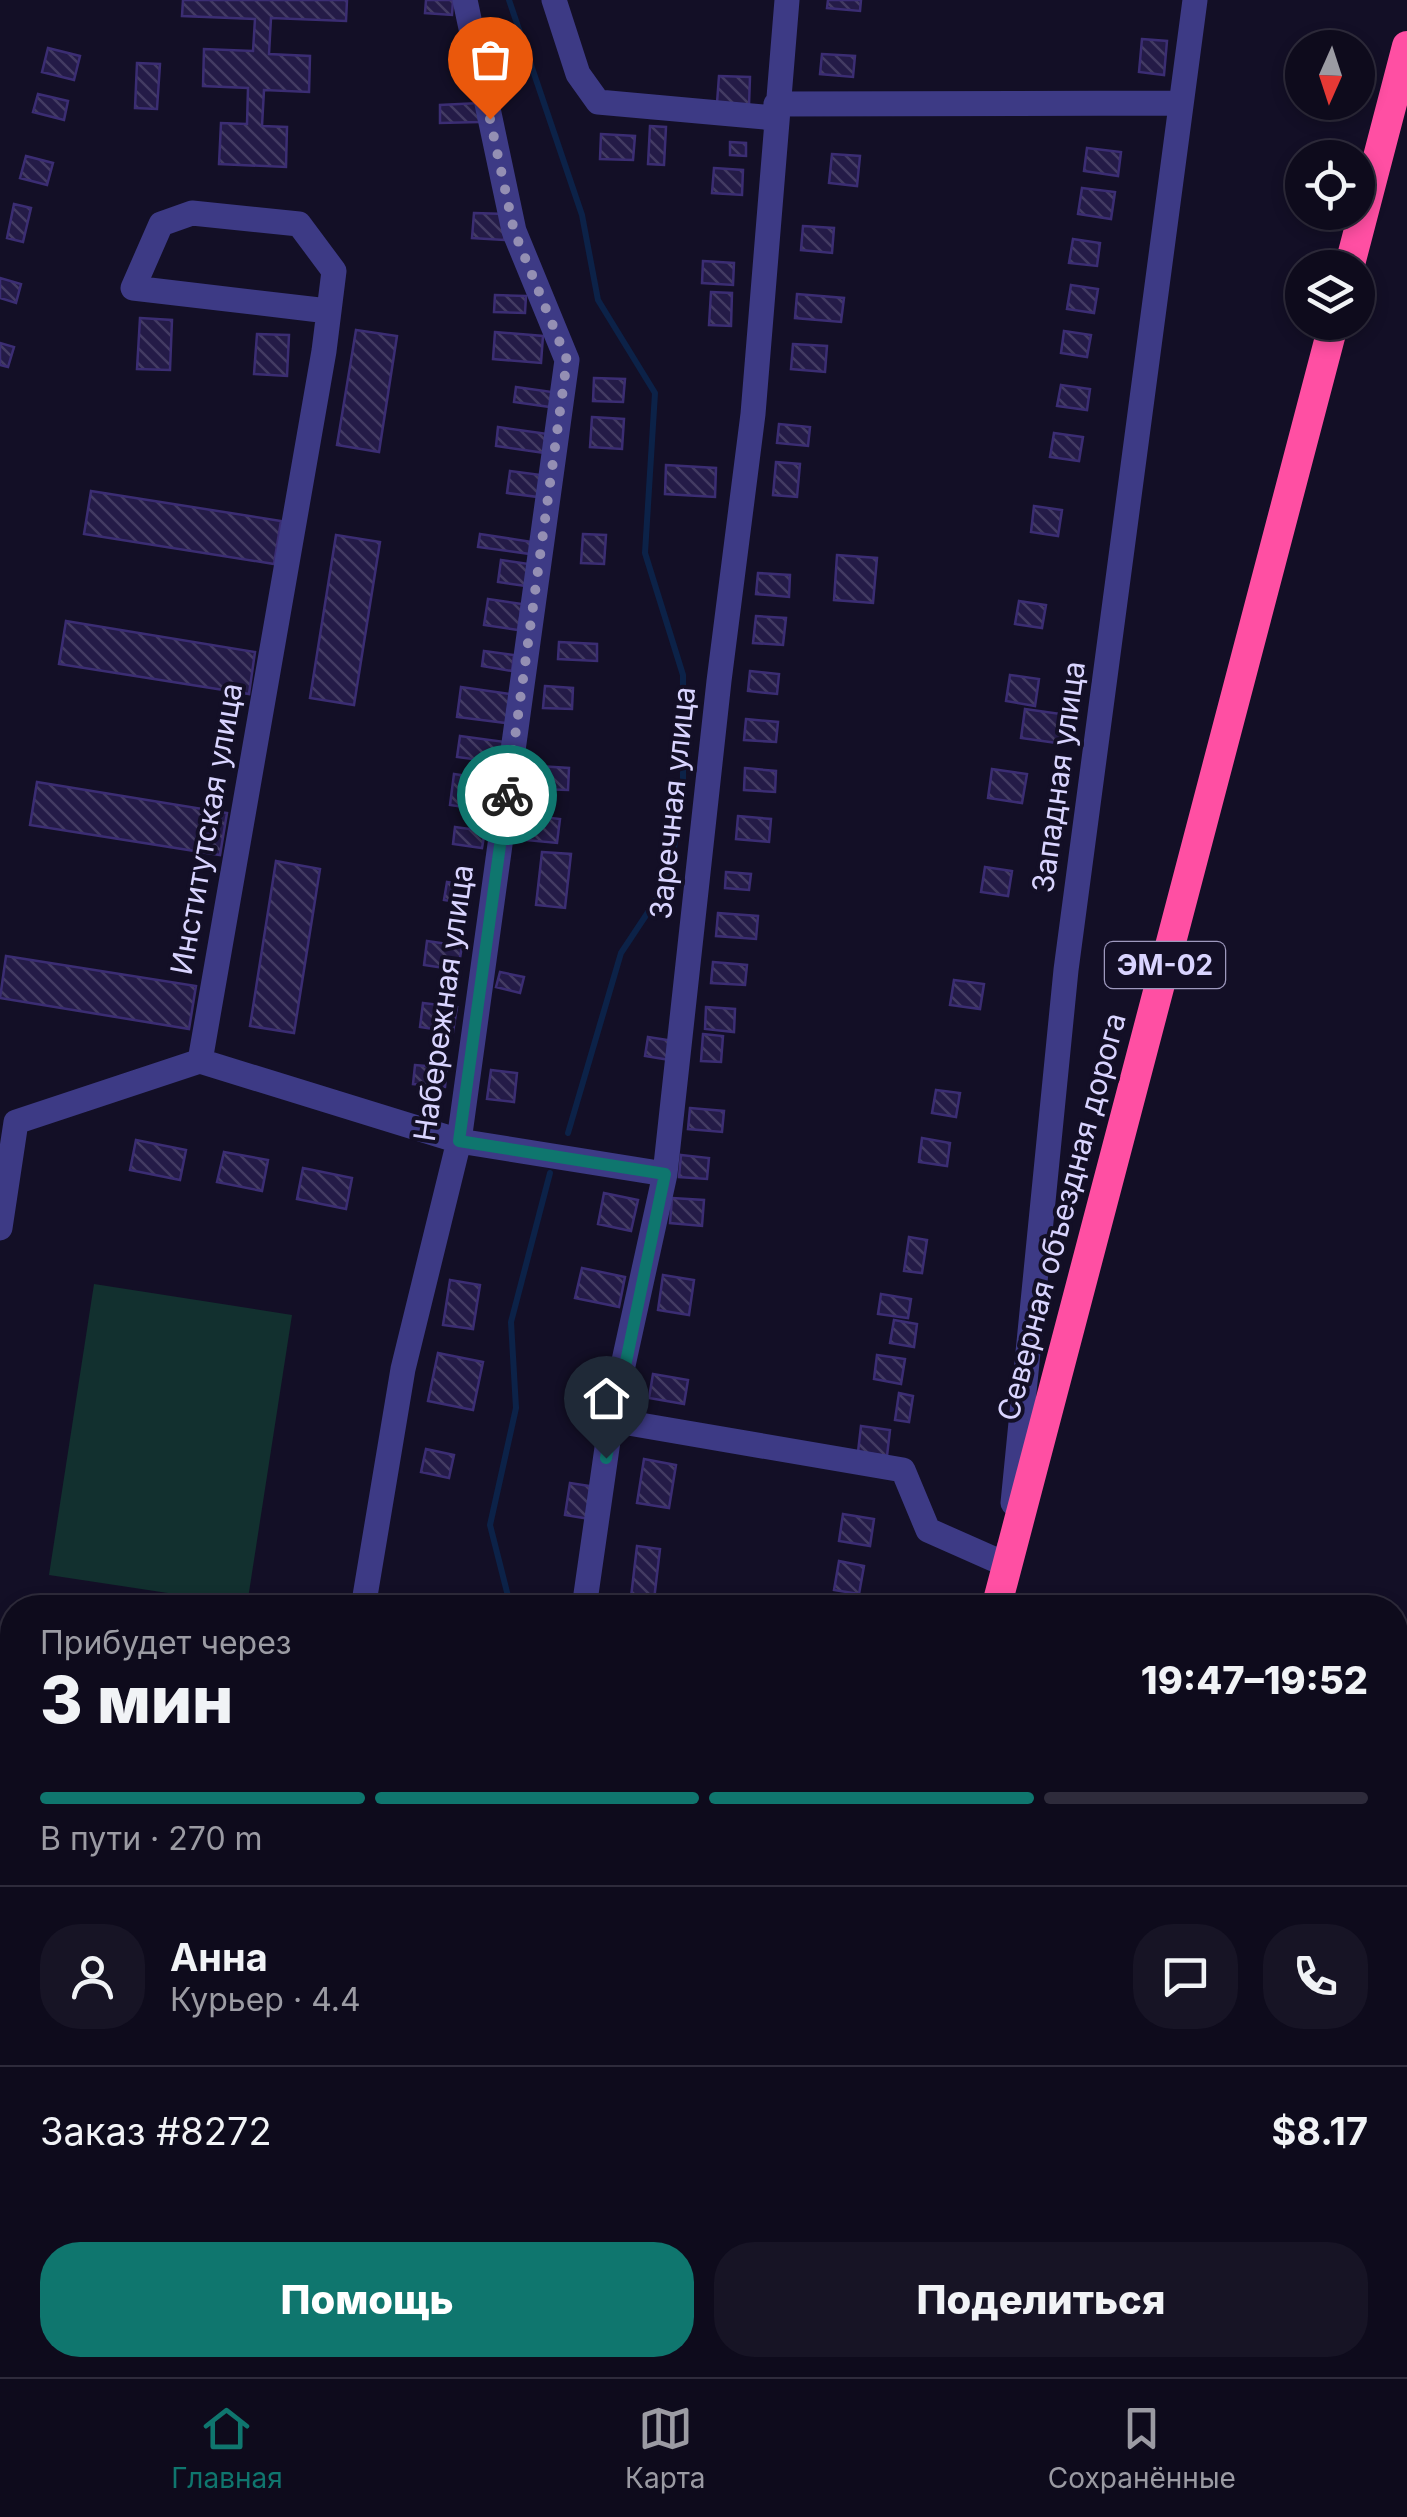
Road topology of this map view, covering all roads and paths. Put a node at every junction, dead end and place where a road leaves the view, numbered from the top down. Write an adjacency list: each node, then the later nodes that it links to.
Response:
1 (466, 0): 12 (street, Набережная улица)
2 (554, 0): 7 (street)
3 (787, 0): 7 (street, Заречная улица)
4 (1195, 0): 6 (street, Западная улица)
5 (1407, 46): 8 (highway)
6 (1181, 103): 7 (street); 16 (street, Западная улица)
7 (776, 111): 13 (street, Заречная улица)
8 (1354, 250)
9 (328, 311): 9 (street, Институтская улица); 11 (street, Институтская улица)
10 (1329, 340): 16 (highway, Северная объездная дорога / ЭМ-02)
11 (200, 1061): 12 (street); 14 (street)
12 (459, 1141): 13 (street); 17 (street, Набережная улица)
13 (665, 1174): 15 (street, Заречная улица)
14 (0, 1228)
15 (611, 1420): 16 (street); 18 (street, Заречная улица)
16 (1007, 1565): 19 (highway, Северная объездная дорога / ЭМ-02)
17 (365, 1595)
18 (586, 1595)
19 (999, 1595)

